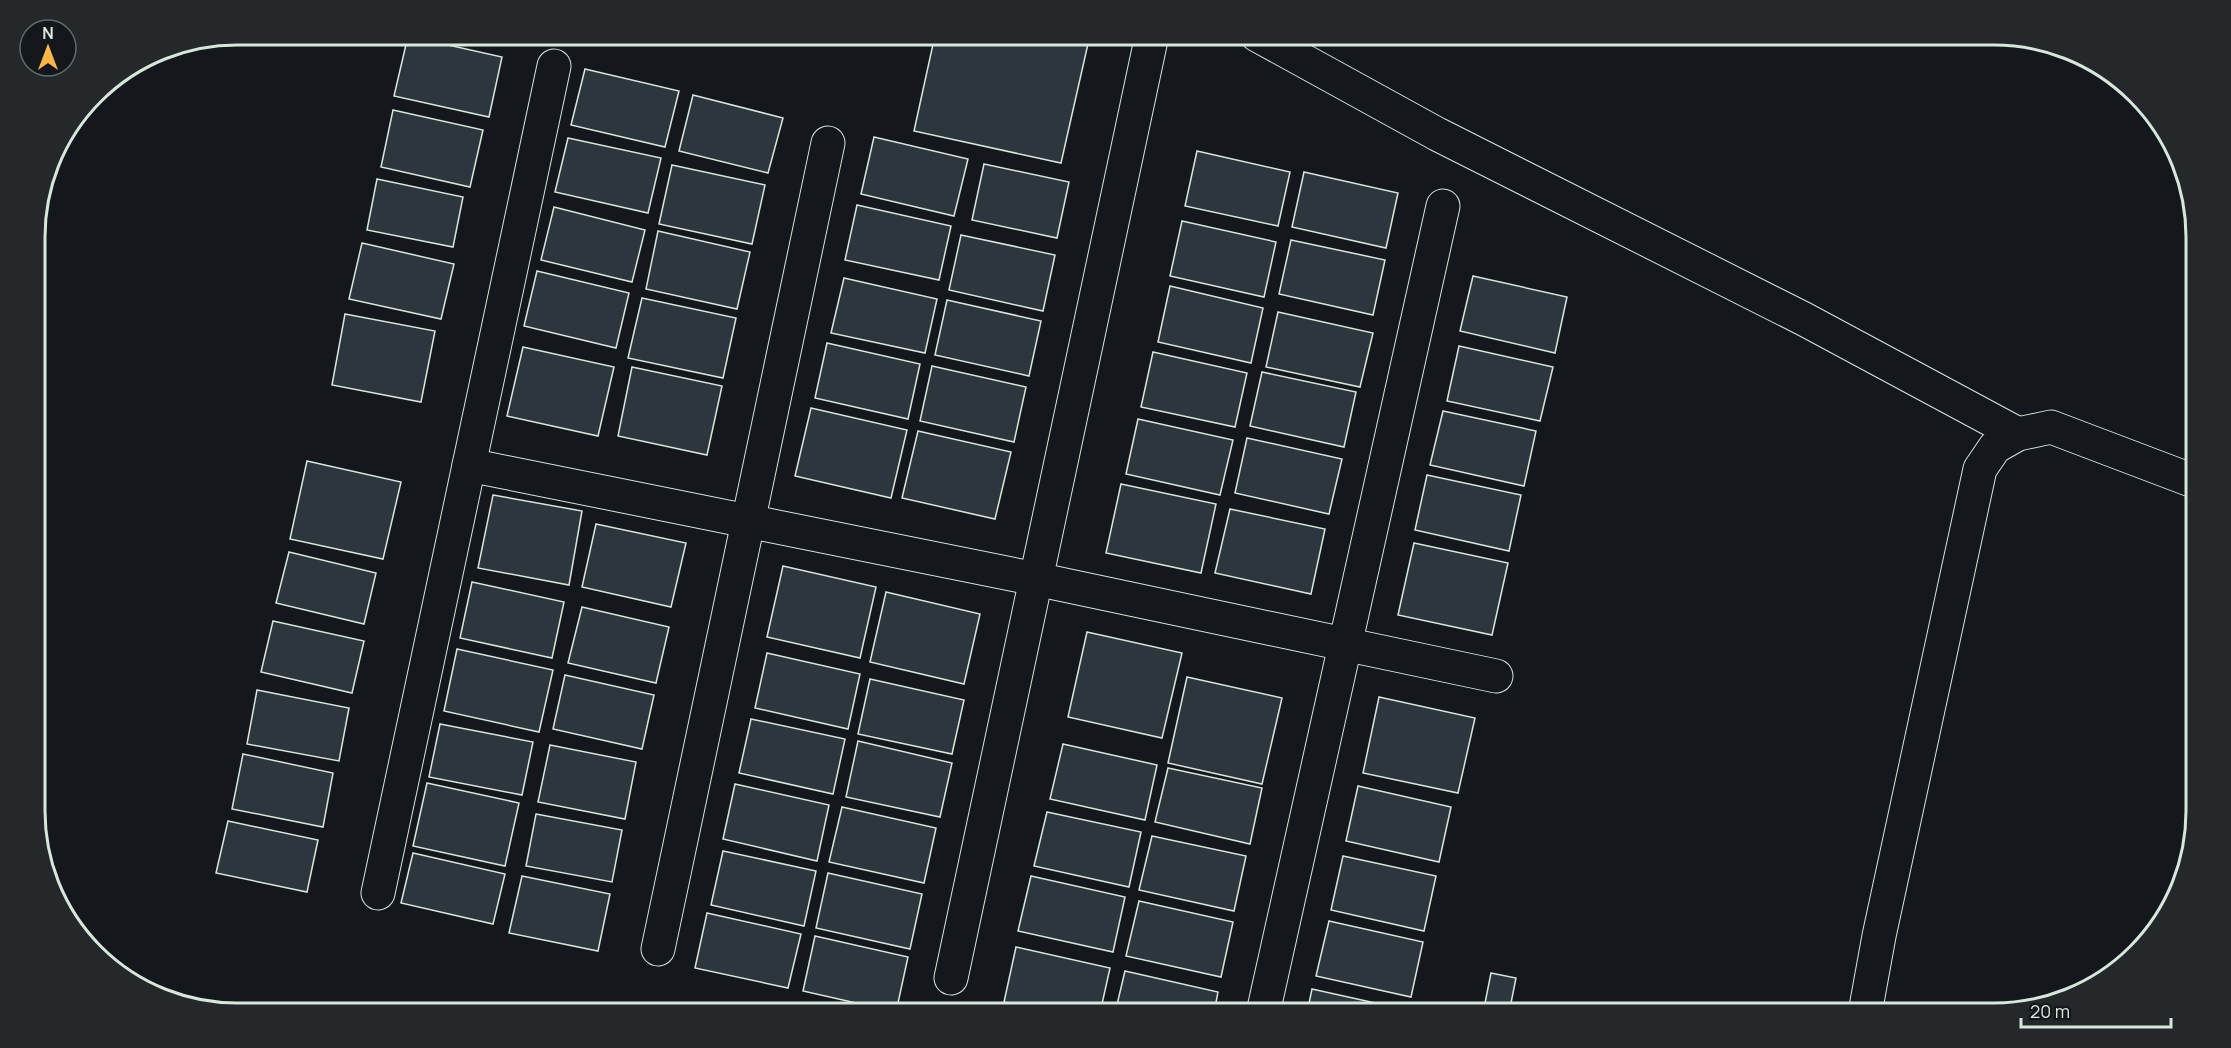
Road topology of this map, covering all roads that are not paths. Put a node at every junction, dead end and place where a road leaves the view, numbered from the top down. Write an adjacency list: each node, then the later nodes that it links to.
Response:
1 (1150, 45): 10 (street)
2 (1277, 45): 6 (street)
3 (554, 66): 7 (street)
4 (828, 143): 9 (street)
5 (1443, 206): 11 (street)
6 (2018, 434): 8 (street); 17 (street)
7 (470, 465): 9 (street); 13 (street)
8 (2186, 478)
9 (748, 522): 10 (street); 14 (street)
10 (1036, 579): 11 (street); 15 (street)
11 (1343, 646): 12 (street); 16 (street)
12 (1496, 676)
13 (378, 893)
14 (658, 948)
15 (951, 978)
16 (1265, 1003)
17 (1866, 1003)

